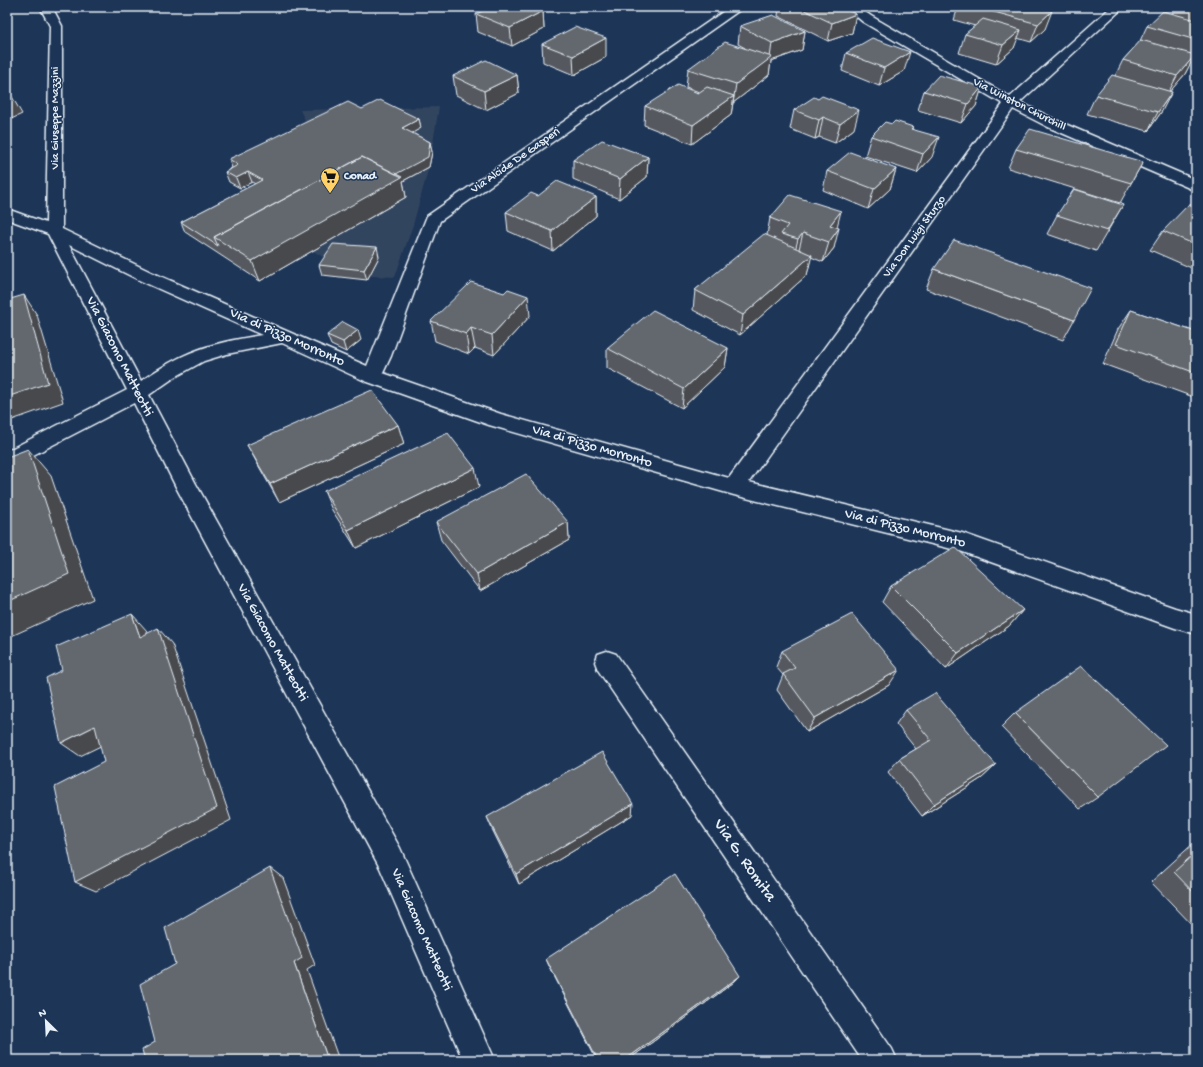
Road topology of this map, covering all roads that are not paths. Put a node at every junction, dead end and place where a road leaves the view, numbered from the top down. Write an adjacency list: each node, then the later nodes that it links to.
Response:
1 (46, 7): 8 (street, Via Giuseppe Mazzini)
2 (738, 7): 10 (street, Via Alcide De Gasperi)
3 (851, 7): 5 (street, Via Winston Churchill)
4 (1118, 7): 5 (street, Via Don Luigi Sturzo)
5 (1011, 103): 6 (street, Via Winston Churchill); 13 (street, Via Don Luigi Sturzo)
6 (1196, 186)
7 (7, 214): 8 (street, Via di Pizzo Morronto)
8 (54, 231): 9 (street, Via di Pizzo Morronto); 11 (street, Via Giacomo Matteotti)
9 (283, 336): 10 (street, Via di Pizzo Morronto); 11 (street)
10 (372, 376): 13 (street, Via di Pizzo Morronto)
11 (137, 393): 12 (street); 17 (street, Via Giacomo Matteotti)
12 (7, 460)
13 (734, 487): 14 (street, Via di Pizzo Morronto)
14 (1185, 621): 15 (street)
15 (1196, 639)
16 (607, 662): 18 (street, Via G. Romita)
17 (478, 1060)
18 (880, 1060)

